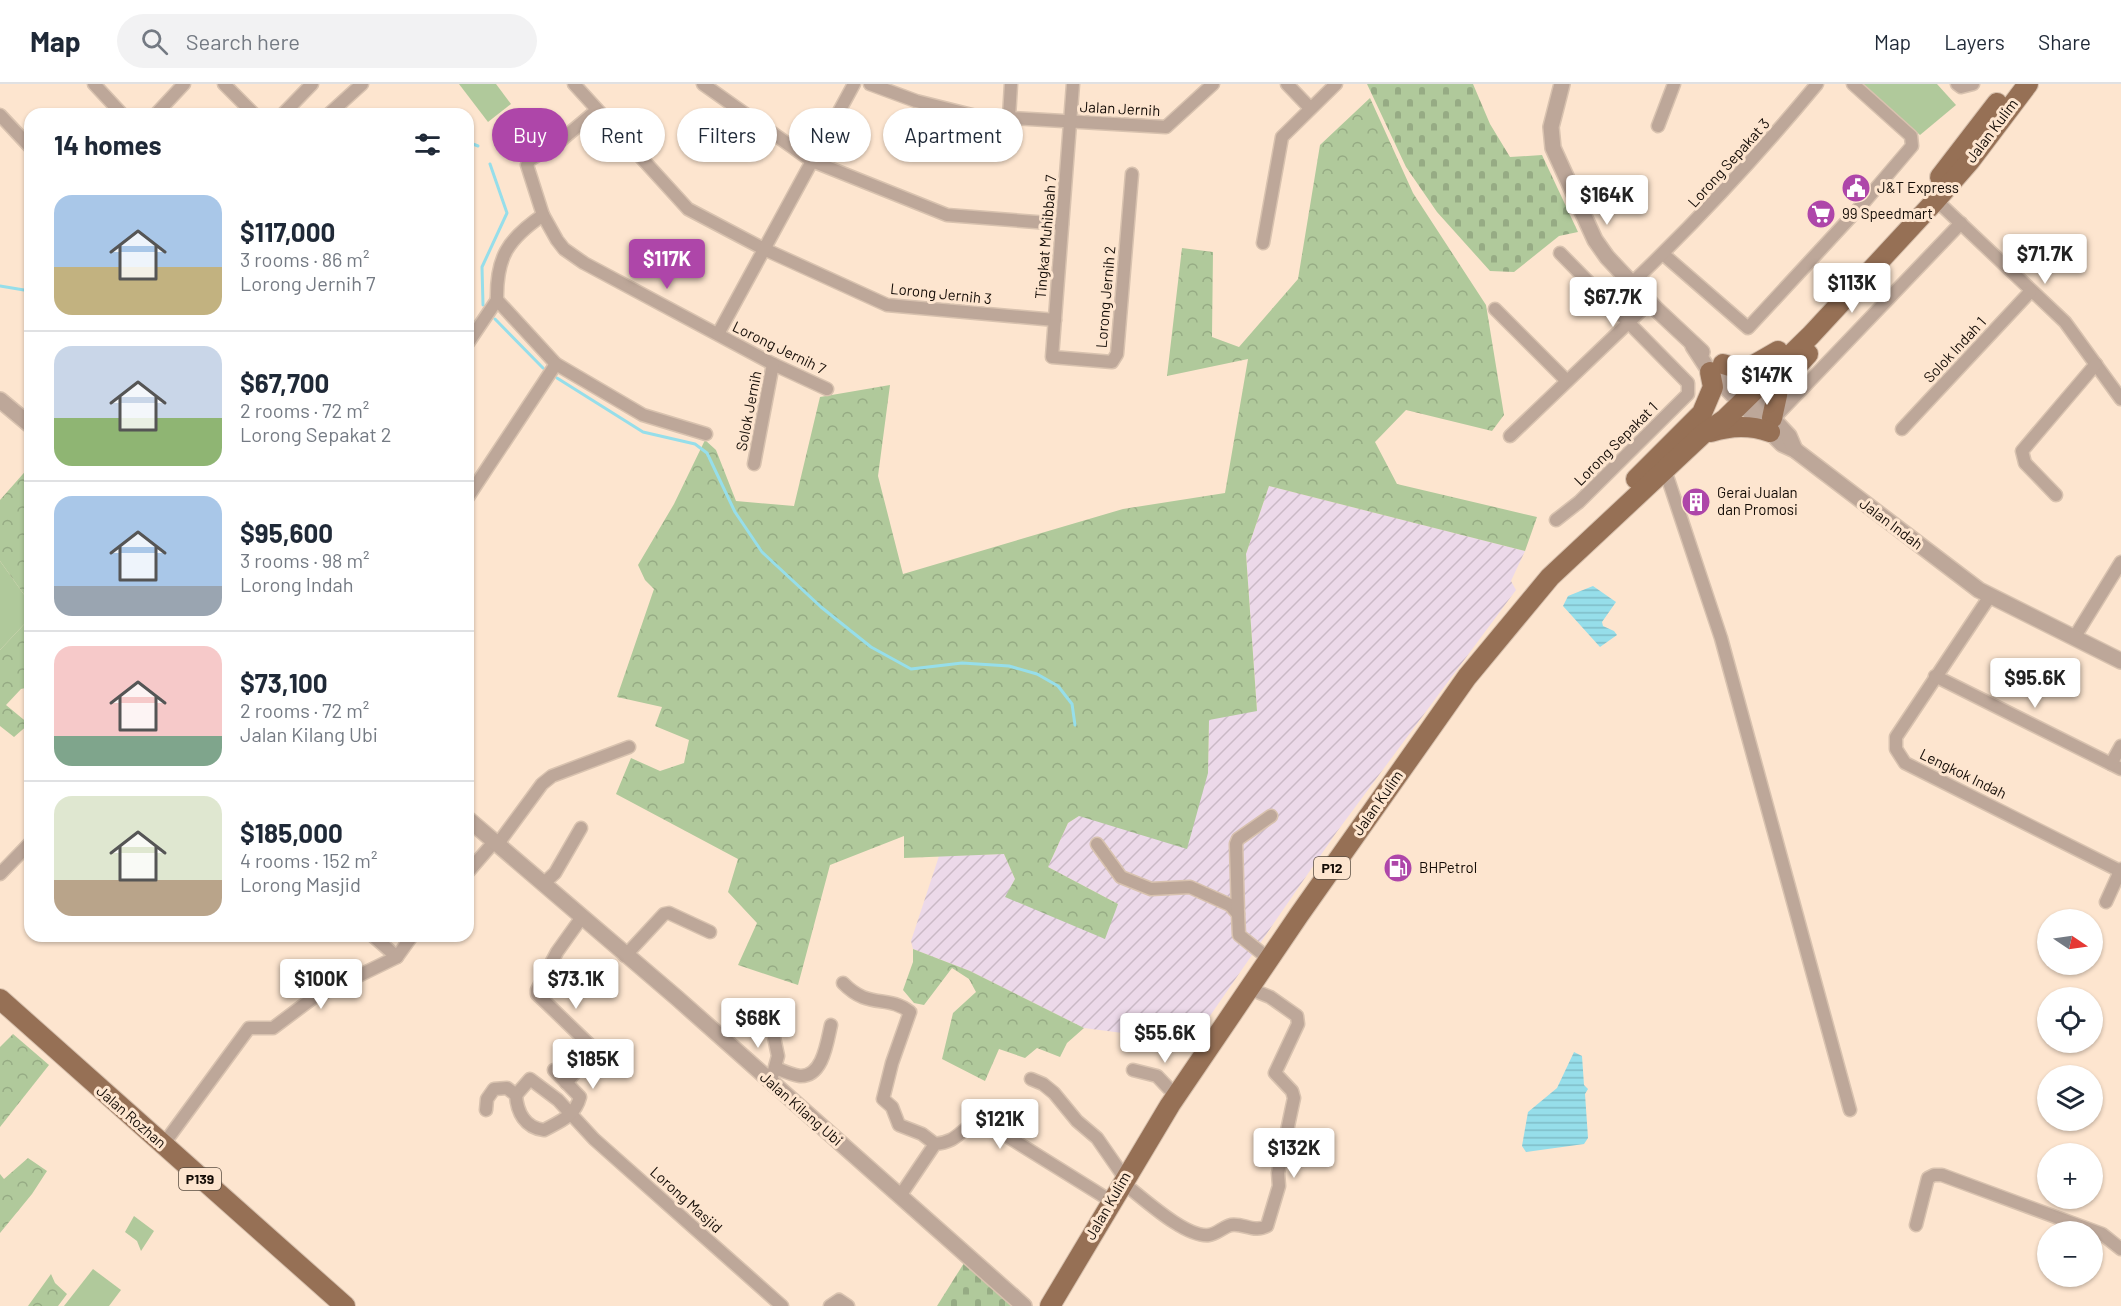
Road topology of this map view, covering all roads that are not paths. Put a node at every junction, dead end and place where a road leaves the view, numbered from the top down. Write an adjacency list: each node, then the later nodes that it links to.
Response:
1 (94, 84): 23 (street)
2 (184, 84): 24 (street)
3 (224, 84): 25 (street)
4 (312, 84): 26 (street)
5 (362, 84): 27 (street)
6 (573, 84): 28 (street, Lorong Jernih 3)
7 (703, 84): 39 (street)
8 (854, 84): 29 (street, Lorong Jernih 7)
9 (870, 84): 30 (street, Jalan Jernih)
10 (1011, 84): 31 (street)
11 (1073, 84): 35 (street, Tingkat Muhibbah 7)
12 (1213, 84): 35 (street, Jalan Jernih)
13 (1287, 84): 32 (street)
14 (1336, 84): 32 (street)
15 (1562, 84): 52 (street, Jalan Indah)
16 (1674, 84): 37 (street)
17 (1817, 84): 51 (street, Lorong Sepakat 3)
18 (1853, 84): 51 (street)
19 (1957, 84): 20 (street)
20 (1973, 84)
21 (2012, 84): 62 (main road, Jalan Kulim / P12)
22 (2028, 84): 44 (main road, Jalan Kulim / P12)
23 (116, 108)
24 (162, 108)
25 (248, 108)
26 (290, 108)
27 (336, 108)
28 (595, 108)
29 (841, 108)
30 (944, 108)
31 (1010, 108)
32 (1310, 108): 48 (street)
33 (0, 115): 38 (street)
34 (1023, 118): 35 (street, Jalan Jernih)
35 (1071, 122): 47 (street, Tingkat Muhibbah 7)
36 (580, 124): 45 (street, Lorong Jernih 7)
37 (1658, 126)
38 (24, 141)
39 (789, 145)
40 (645, 162): 49 (street, Lorong Jernih 3)
41 (811, 162): 49 (street, Lorong Jernih 7)
42 (814, 162): 47 (street)
43 (1132, 174): 63 (street, Lorong Jernih 2)
44 (1936, 200): 46 (street); 56 (main road, Jalan Kulim / P12)
45 (543, 215): 54 (street); 61 (street, Lorong Jernih 7)
46 (1961, 223): 53 (street); 74 (street)
47 (1062, 224): 58 (street, Tingkat Muhibbah 7)
48 (1263, 243)
49 (764, 249): 58 (street, Lorong Jernih 3); 61 (street, Lorong Jernih 7)
50 (1560, 253): 59 (street)
51 (1663, 254): 52 (street, Lorong Sepakat 3)
52 (1632, 283): 55 (street, Jalan Indah)
53 (2030, 292): 66 (street); 75 (street, Solok Indah 1)
54 (497, 300): 60 (street); 64 (street)
55 (1650, 302): 59 (street); 67 (street, Jalan Indah)
56 (1840, 305): 70 (main road, Jalan Kulim / P12); 74 (main road)
57 (1495, 309): 68 (street)
58 (1055, 320): 63 (street, Tingkat Muhibbah 7)
59 (1629, 323): 68 (street); 84 (street, Lorong Sepakat 1)
60 (474, 334)
61 (718, 334): 65 (street, Lorong Jernih 7)
62 (1778, 351): 67 (main road); 70 (main road, Jalan Kulim / P12)
63 (1052, 357)
64 (556, 364): 76 (street); 81 (street)
65 (773, 364): 69 (street, Lorong Jernih 7); 79 (street, Solok Jernih)
66 (2096, 364): 71 (street); 82 (street)
67 (1717, 368): 70 (street, Jalan Indah); 83 (main road)
68 (1567, 381): 78 (street)
69 (827, 389)
70 (1742, 394): 74 (street, Jalan Indah); 77 (main road, Jalan Kulim / P12)
71 (2121, 399)
72 (0, 400): 73 (street)
73 (24, 420)
74 (1773, 424): 77 (main road); 86 (street, Jalan Indah)
75 (1902, 429)
76 (706, 434)
77 (1703, 434): 80 (main road, Jalan Kulim / P12)
78 (1510, 436)
79 (754, 464)
80 (1665, 470): 83 (main road, Jalan Kulim / P12); 125 (street)
81 (474, 488)
82 (2056, 495)
83 (1616, 516): 111 (main road, Jalan Kulim / P12)
84 (1556, 520)
85 (2121, 562): 87 (street)
86 (1990, 596): 87 (street, Jalan Indah); 89 (street, Lengkok Indah)
87 (2074, 638): 88 (street, Jalan Indah)
88 (2121, 661)
89 (1935, 676): 92 (street); 100 (street, Lengkok Indah)
90 (2121, 746): 92 (street)
91 (629, 747): 96 (street)
92 (2116, 767)
93 (1271, 816): 104 (street)
94 (474, 824): 96 (street, Jalan Kilang Ubi)
95 (580, 828): 102 (street)
96 (496, 843): 99 (street); 102 (street, Jalan Kilang Ubi)
97 (1097, 844): 104 (street)
98 (24, 849): 101 (street)
99 (474, 866)
100 (2121, 870): 103 (street)
101 (0, 874)
102 (543, 884): 105 (street, Jalan Kilang Ubi)
103 (2106, 902)
104 (1238, 914): 111 (street)
105 (582, 917): 109 (street, Jalan Kilang Ubi); 121 (street)
106 (710, 932): 109 (street)
107 (380, 942): 110 (street)
108 (408, 942): 110 (street)
109 (625, 956): 119 (street, Jalan Kilang Ubi)
110 (397, 957): 128 (street)
111 (1269, 959): 113 (main road, Jalan Kulim / P12)
112 (843, 983): 127 (street)
113 (1248, 988): 123 (main road, Jalan Kulim / P12); 129 (street)
114 (0, 999): 128 (main road, Jalan Rozhan / P139)
115 (768, 1009): 119 (street)
116 (831, 1025): 119 (street)
117 (554, 1070): 121 (street)
118 (1133, 1070): 123 (street)
119 (773, 1074): 130 (street, Jalan Kilang Ubi)
120 (1031, 1079): 129 (street)
121 (566, 1083): 126 (street)
122 (516, 1095): 124 (street); 126 (street, Lorong Masjid); 126 (street)
123 (1176, 1096): 129 (main road, Jalan Kulim / P12)
124 (486, 1110)
125 (1850, 1110)
126 (571, 1115): 135 (street, Lorong Masjid)
127 (935, 1144): 130 (street); 131 (street)
128 (163, 1145): 134 (main road, Jalan Rozhan / P139)
129 (1123, 1180): 131 (main road, Jalan Kulim / P12)
130 (900, 1196): 138 (street, Jalan Kilang Ubi)
131 (1110, 1202): 139 (main road, Jalan Kulim / P12)
132 (1917, 1225): 133 (street)
133 (2121, 1249)
134 (345, 1306)
135 (782, 1306)
136 (830, 1306): 137 (street)
137 (848, 1306)
138 (1024, 1306)
139 (1050, 1306)

